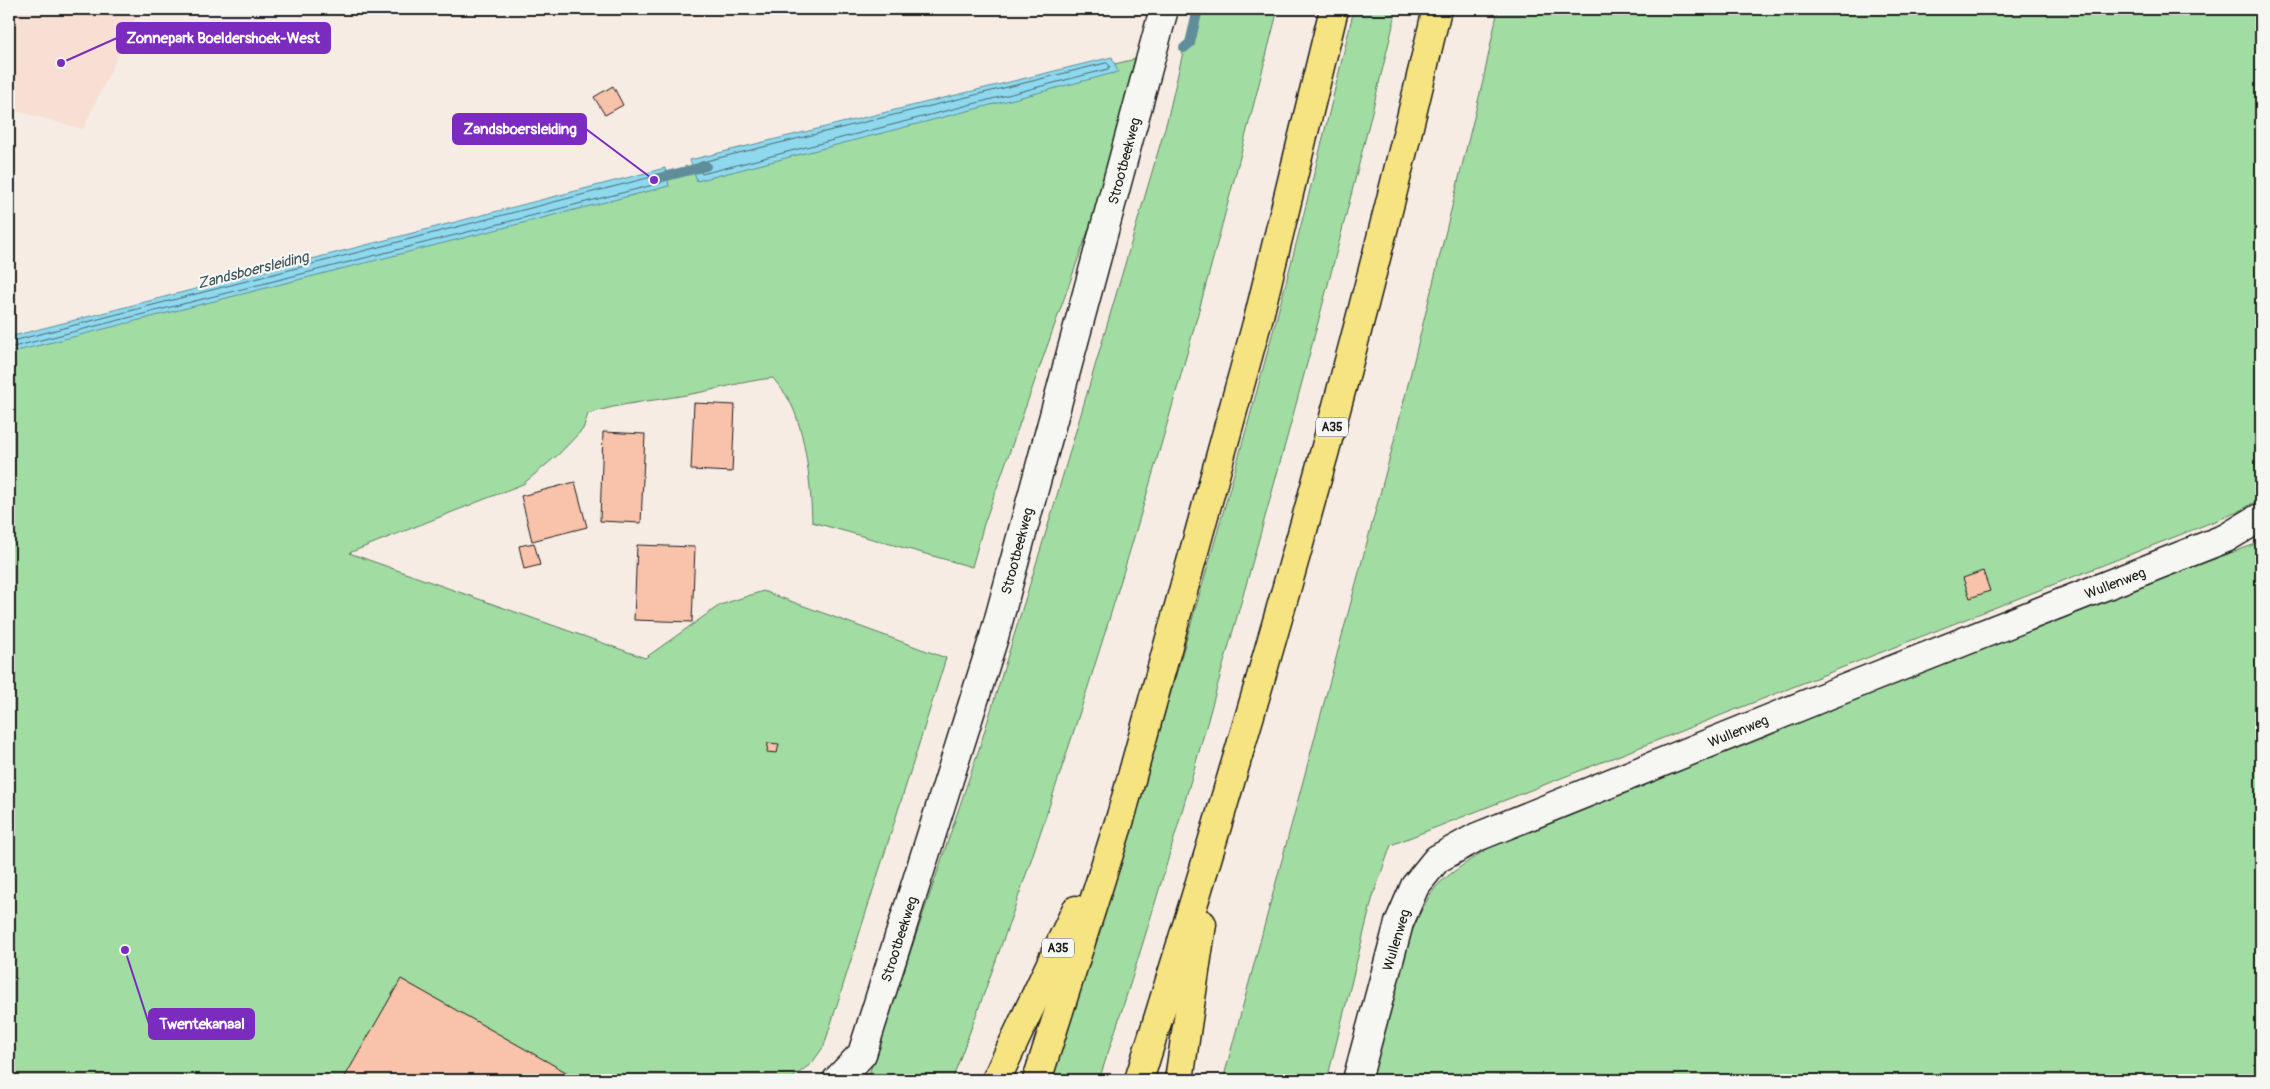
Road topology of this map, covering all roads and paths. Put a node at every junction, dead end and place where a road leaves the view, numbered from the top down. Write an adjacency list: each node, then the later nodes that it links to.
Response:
1 (1164, 9): 7 (street, Strootbeekweg)
2 (1334, 9): 5 (highway, A35)
3 (1437, 9): 6 (highway, A35)
4 (2261, 517): 12 (street, Wullenweg)
5 (1121, 816): 8 (highway, A35); 9 (highway, A35)
6 (1214, 841): 10 (highway, A35); 11 (highway, A35)
7 (837, 1080)
8 (996, 1080)
9 (1038, 1080)
10 (1139, 1080)
11 (1179, 1080)
12 (1357, 1080)

